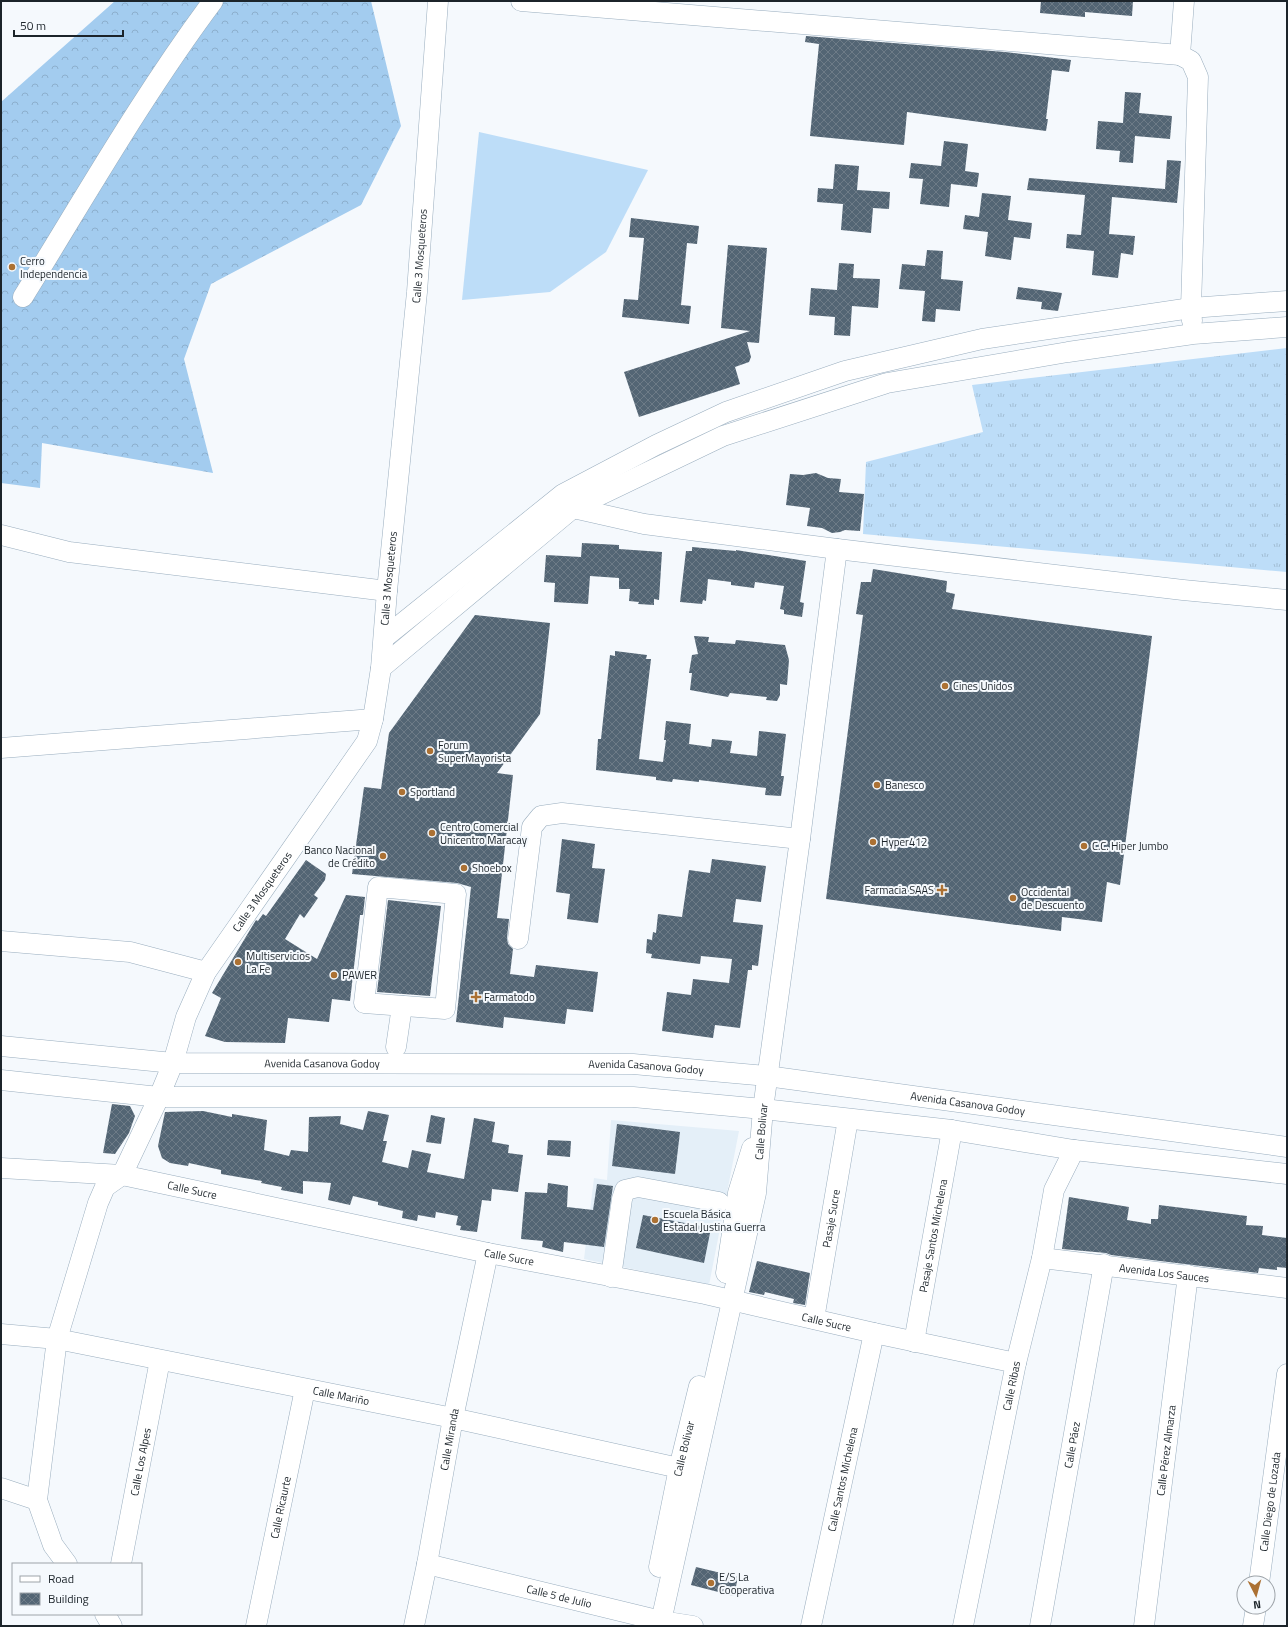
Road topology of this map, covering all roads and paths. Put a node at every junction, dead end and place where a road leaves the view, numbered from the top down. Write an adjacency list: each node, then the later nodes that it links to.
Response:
1 (213, 1): 6 (street)
2 (438, 1): 14 (street, Calle 3 Mosqueteros)
3 (521, 1): 5 (street)
4 (1184, 1): 5 (street)
5 (1180, 55): 8 (street)
6 (24, 297)
7 (1287, 301): 8 (street)
8 (1191, 308): 10 (street); 11 (street)
9 (1287, 327): 10 (street)
10 (1193, 334): 11 (street)
11 (568, 501): 13 (street); 16 (street); 17 (street)
12 (1, 535): 14 (street)
13 (837, 549): 15 (street); 20 (street, Calle Bolivar)
14 (386, 591): 16 (street, Calle 3 Mosqueteros)
15 (1287, 600)
16 (384, 638): 17 (street, Calle 3 Mosqueteros)
17 (381, 668): 18 (street, Calle 3 Mosqueteros)
18 (373, 719): 19 (street); 23 (street, Calle 3 Mosqueteros)
19 (1, 748)
20 (800, 839): 21 (street); 28 (street, Calle Bolivar)
21 (518, 939)
22 (1, 941): 23 (street)
23 (206, 972): 27 (street, Calle 3 Mosqueteros)
24 (401, 1007): 24 (street); 25 (street)
25 (397, 1039)
26 (1, 1046): 27 (street, Avenida Casanova Godoy)
27 (173, 1063): 28 (street, Avenida Casanova Godoy); 30 (street, Calle 3 Mosqueteros)
28 (768, 1076): 31 (street, Calle Bolivar); 34 (street, Avenida Casanova Godoy)
29 (1, 1080): 30 (street)
30 (159, 1097): 31 (street); 38 (street, Calle 3 Mosqueteros)
31 (763, 1109): 32 (street); 46 (street, Calle Bolivar)
32 (848, 1119): 33 (street); 47 (street, Pasaje Sucre)
33 (952, 1130): 35 (street); 51 (street, Pasaje Santos Michelena)
34 (1287, 1147)
35 (1074, 1150): 37 (street); 41 (street, Calle Ribas)
36 (1, 1168): 38 (street, Calle Sucre)
37 (1287, 1174)
38 (122, 1175): 40 (street, Calle Sucre); 50 (street)
39 (719, 1202): 44 (street)
40 (488, 1253): 44 (street, Calle Sucre); 56 (street, Calle Miranda)
41 (1042, 1258): 42 (street, Avenida Los Sauces); 53 (street, Calle Ribas)
42 (1104, 1264): 43 (street, Avenida Los Sauces); 71 (street, Calle Páez)
43 (1188, 1275): 45 (street, Avenida Los Sauces); 72 (street, Calle Pérez Almarza)
44 (611, 1277): 46 (street, Calle Sucre)
45 (1287, 1288)
46 (727, 1299): 47 (street, Calle Sucre); 57 (street, Calle Bolivar); 65 (street, Calle Bolivar)
47 (814, 1319): 48 (street, Calle Sucre)
48 (874, 1333): 51 (street, Calle Sucre); 69 (street, Calle Santos Michelena)
49 (1, 1334): 50 (street, Calle Mariño)
50 (57, 1339): 52 (street, Calle Mariño); 59 (street)
51 (914, 1342): 53 (street, Calle Sucre)
52 (160, 1360): 55 (street, Calle Mariño); 61 (street, Calle Los Alpes)
53 (1016, 1363): 70 (street, Calle Ribas)
54 (1287, 1374): 63 (street, Calle Diego de Lozada)
55 (305, 1389): 56 (street, Calle Mariño); 66 (street, Calle Ricaurte)
56 (452, 1418): 57 (street, Calle Mariño); 62 (street, Calle Miranda)
57 (679, 1468): 65 (street, Calle Bolivar)
58 (1, 1488): 59 (street)
59 (37, 1500): 60 (street)
60 (66, 1563)
61 (121, 1563)
62 (427, 1564): 65 (street, Calle 5 de Julio); 67 (street, Calle Miranda)
63 (1260, 1575)
64 (1255, 1615): 73 (street)
65 (654, 1623): 68 (street, Calle 5 de Julio)
66 (256, 1626)
67 (414, 1626)
68 (692, 1626)
69 (811, 1626)
70 (962, 1626)
71 (1040, 1626)
72 (1144, 1626)
73 (1253, 1626)

